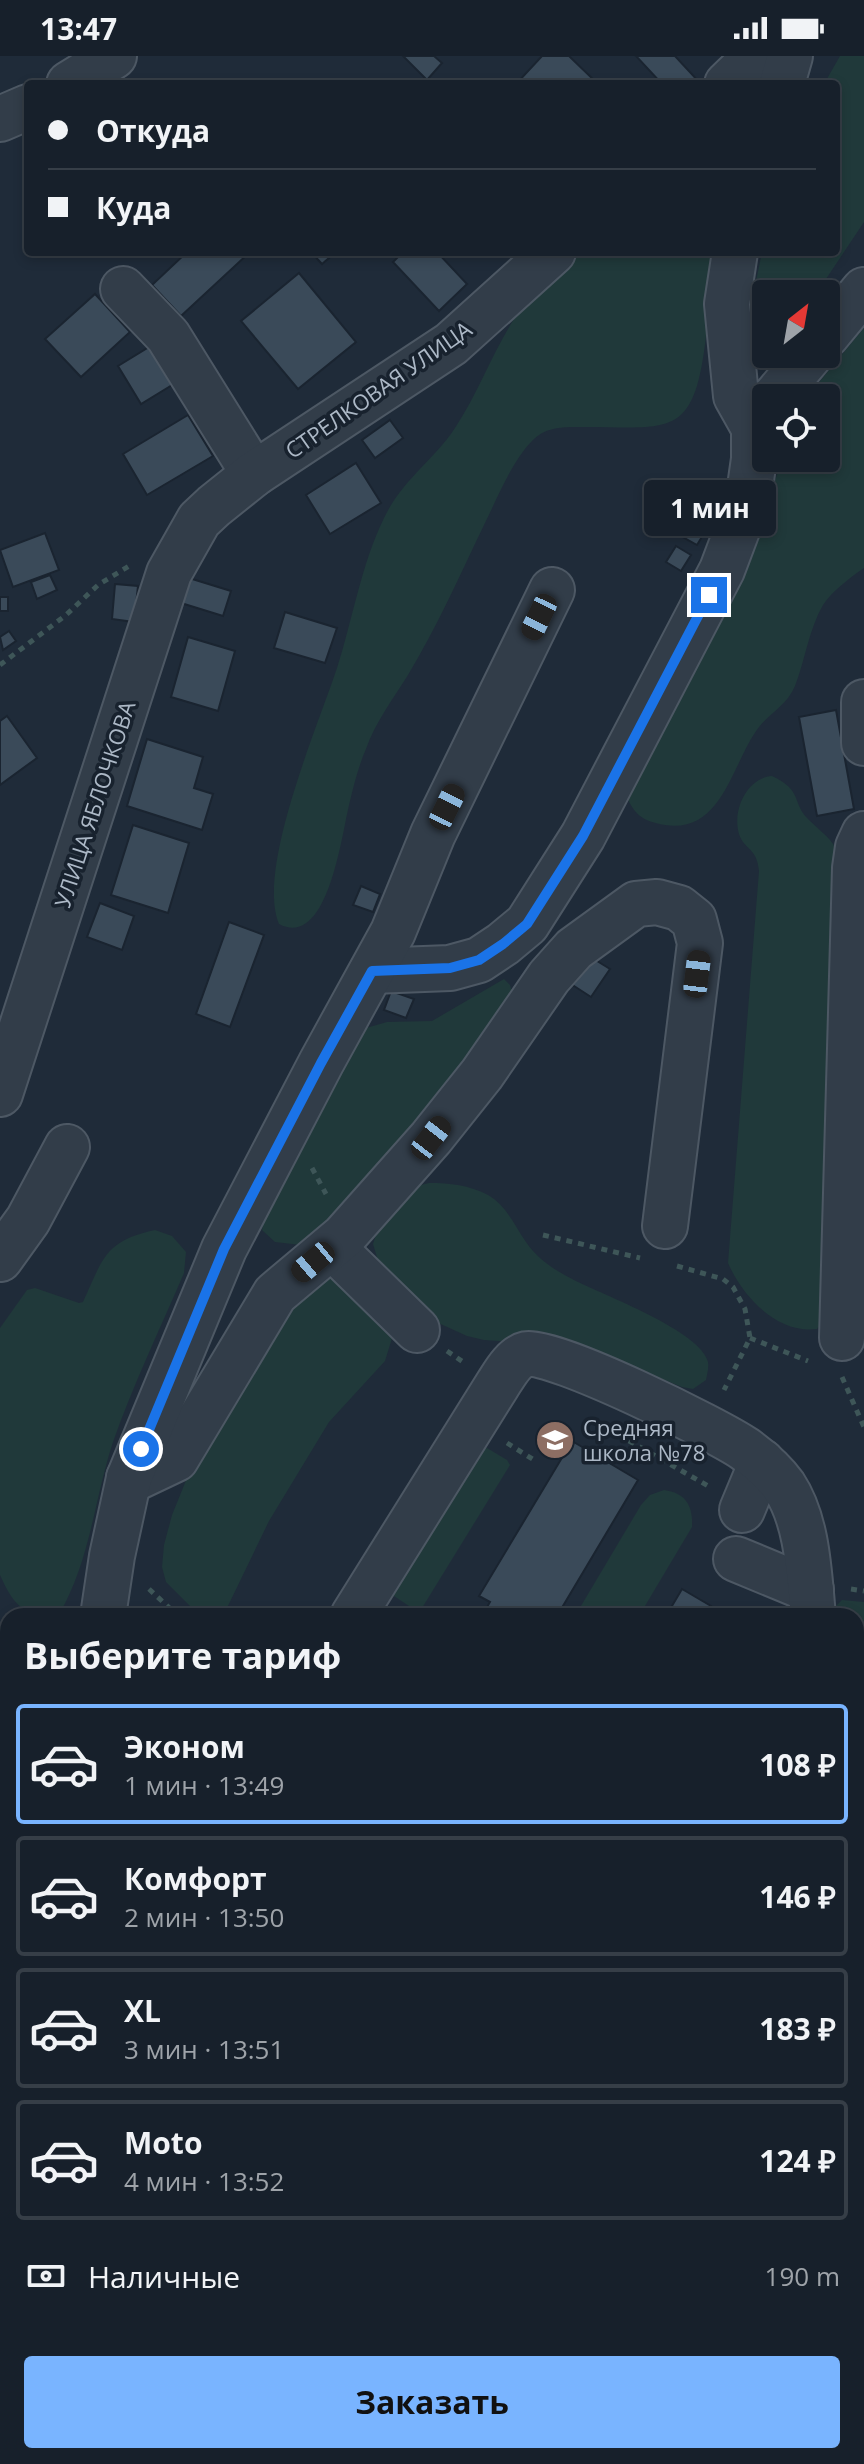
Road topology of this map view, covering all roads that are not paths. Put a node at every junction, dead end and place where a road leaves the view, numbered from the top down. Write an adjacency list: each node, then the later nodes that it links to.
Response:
1 (114, 56): 4 (street)
2 (756, 56): 5 (street)
3 (790, 56): 6 (street)
4 (75, 80)
5 (731, 80)
6 (783, 80)
7 (24, 109): 8 (street)
8 (0, 119)
9 (549, 256): 18 (street, СТРЕЛКОВАЯ УЛИЦА)
10 (734, 256): 16 (street)
11 (123, 289): 18 (street)
12 (864, 290): 13 (street)
13 (840, 319)
14 (800, 368): 15 (street)
15 (787, 384)
16 (752, 405)
17 (754, 472): 24 (street)
18 (254, 474): 19 (street, СТРЕЛКОВАЯ УЛИЦА)
19 (199, 520): 25 (street, УЛИЦА ЯБЛОЧКОВА)
20 (552, 590): 24 (street)
21 (864, 702): 22 (street)
22 (864, 743)
23 (864, 834): 31 (street)
24 (372, 971): 33 (street)
25 (0, 1094)
26 (67, 1147): 29 (street)
27 (665, 1226): 28 (street)
28 (338, 1241): 30 (street); 33 (street)
29 (0, 1259)
30 (417, 1330)
31 (833, 1359)
32 (762, 1462): 34 (street); 36 (street); 38 (street)
33 (129, 1478): 37 (street)
34 (727, 1499)
35 (736, 1559): 36 (street)
36 (812, 1603)
37 (104, 1608)
38 (358, 1608)

